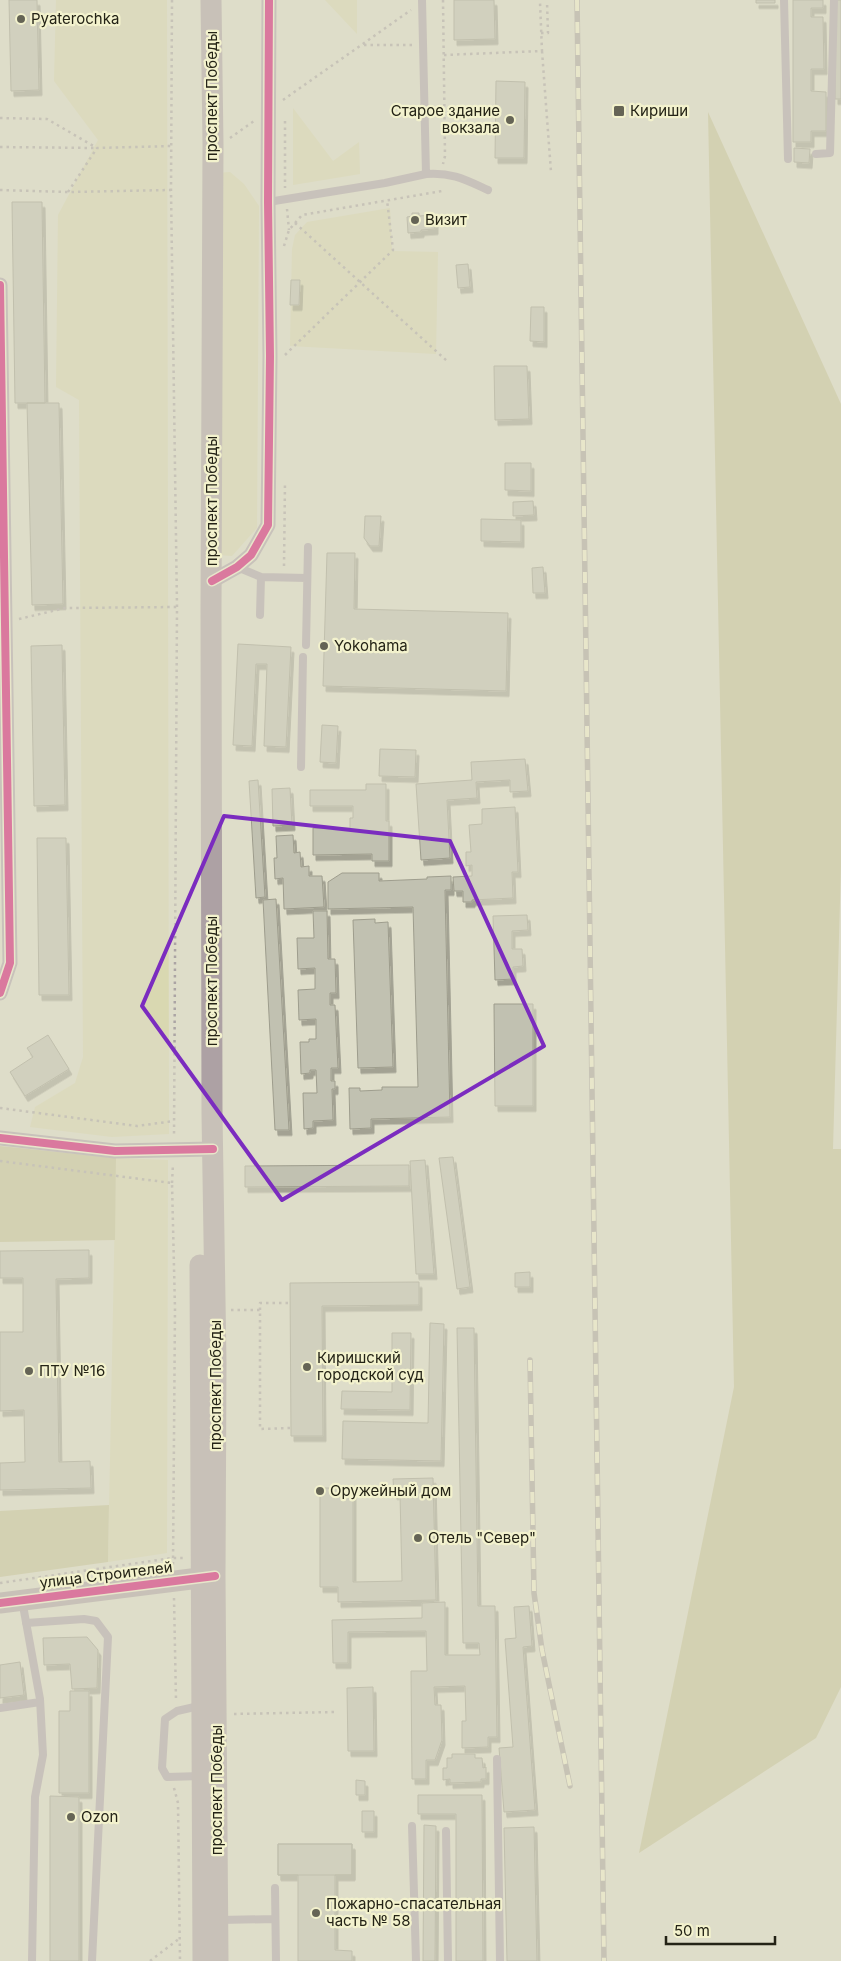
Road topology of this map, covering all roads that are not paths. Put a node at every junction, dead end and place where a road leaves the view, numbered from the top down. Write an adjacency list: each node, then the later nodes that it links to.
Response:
1 (198, 0): 31 (main road, проспект Победы)
2 (212, 0): 21 (main road, проспект Победы)
3 (268, 0): 11 (street)
4 (784, 0): 8 (lane)
5 (834, 0): 7 (lane)
6 (422, 1): 9 (lane)
7 (816, 154)
8 (788, 159)
9 (426, 174): 10 (lane); 11 (lane)
10 (488, 190)
11 (268, 202): 18 (street)
12 (0, 285): 13 (street)
13 (0, 303): 14 (street)
14 (1, 340): 15 (street)
15 (1, 398): 16 (street)
16 (2, 491): 22 (street)
17 (308, 547): 20 (lane)
18 (237, 567): 19 (lane); 21 (street)
19 (261, 577): 20 (lane); 23 (lane)
20 (307, 578): 24 (lane)
21 (208, 581): 31 (main road, проспект Победы)
22 (2, 584): 26 (street)
23 (260, 615)
24 (306, 645)
25 (303, 657): 27 (lane)
26 (3, 675): 28 (street)
27 (301, 767)
28 (4, 769): 29 (street)
29 (0, 993)
30 (0, 1138): 31 (street)
31 (206, 1149): 32 (main road, проспект Победы)
32 (205, 1570): 33 (main road, улица Строителей); 37 (main road, проспект Победы); 40 (main road, проспект Победы)
33 (22, 1600): 34 (main road, улица Строителей); 35 (lane)
34 (0, 1603)
35 (26, 1623): 36 (lane); 47 (lane)
36 (40, 1702): 38 (lane); 46 (lane)
37 (201, 1706): 40 (main road, проспект Победы); 40 (lane)
38 (0, 1708)
39 (497, 1759): 53 (lane)
40 (209, 1776): 45 (main road, проспект Победы); 48 (main road, проспект Победы)
41 (412, 1826): 51 (lane)
42 (446, 1831): 52 (lane)
43 (275, 1888): 44 (lane)
44 (275, 1919): 45 (lane); 50 (lane)
45 (218, 1920): 49 (main road, проспект Победы)
46 (32, 1961)
47 (92, 1961)
48 (203, 1961)
49 (218, 1961)
50 (276, 1961)
51 (416, 1961)
52 (448, 1961)
53 (500, 1961)

